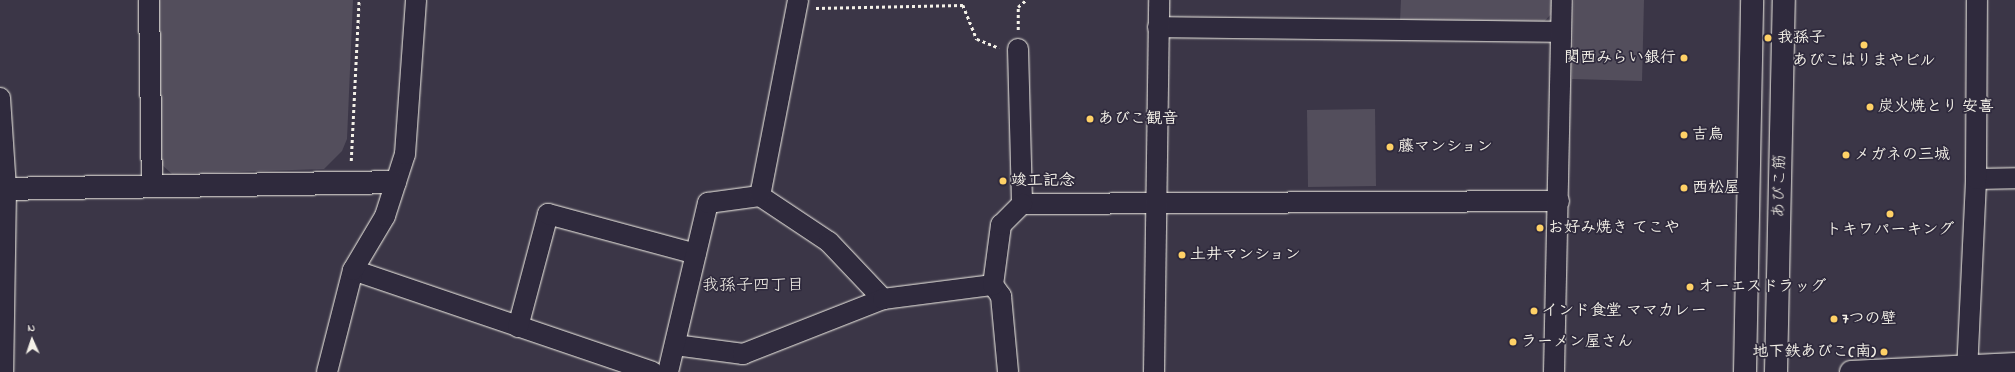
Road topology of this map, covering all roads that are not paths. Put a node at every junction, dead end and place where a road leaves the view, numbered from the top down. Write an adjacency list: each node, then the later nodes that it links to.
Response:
1 (149, 0): 16 (street)
2 (416, 0): 15 (street)
3 (1159, 0): 9 (street)
4 (1562, 0): 10 (street)
5 (1752, 0): 37 (main road, あびこ筋)
6 (1784, 0): 38 (main road, あびこ筋)
7 (1978, 0): 14 (street)
8 (797, 4): 18 (street)
9 (1158, 27): 10 (street); 21 (street)
10 (1561, 32): 19 (street)
11 (1018, 52): 20 (street)
12 (0, 98): 17 (street)
13 (2015, 178): 14 (street)
14 (1976, 179): 29 (street)
15 (395, 182): 16 (main road); 23 (street)
16 (152, 187): 17 (main road)
17 (3, 189): 30 (street)
18 (760, 196): 22 (street); 25 (street)
19 (1559, 201): 21 (street); 36 (street)
20 (1022, 204): 21 (street); 24 (street)
21 (1156, 205): 35 (street)
22 (696, 254): 26 (street); 27 (street)
23 (353, 270): 26 (street); 31 (street)
24 (993, 285): 25 (street); 34 (street)
25 (882, 299): 27 (street)
26 (518, 327): 32 (street)
27 (675, 345): 33 (street)
28 (2015, 364): 29 (main road)
29 (1967, 370): 39 (main road)
30 (3, 372)
31 (327, 372)
32 (652, 372)
33 (668, 372)
34 (1008, 372)
35 (1154, 372)
36 (1554, 372)
37 (1745, 372)
38 (1776, 372)
39 (1851, 372)

